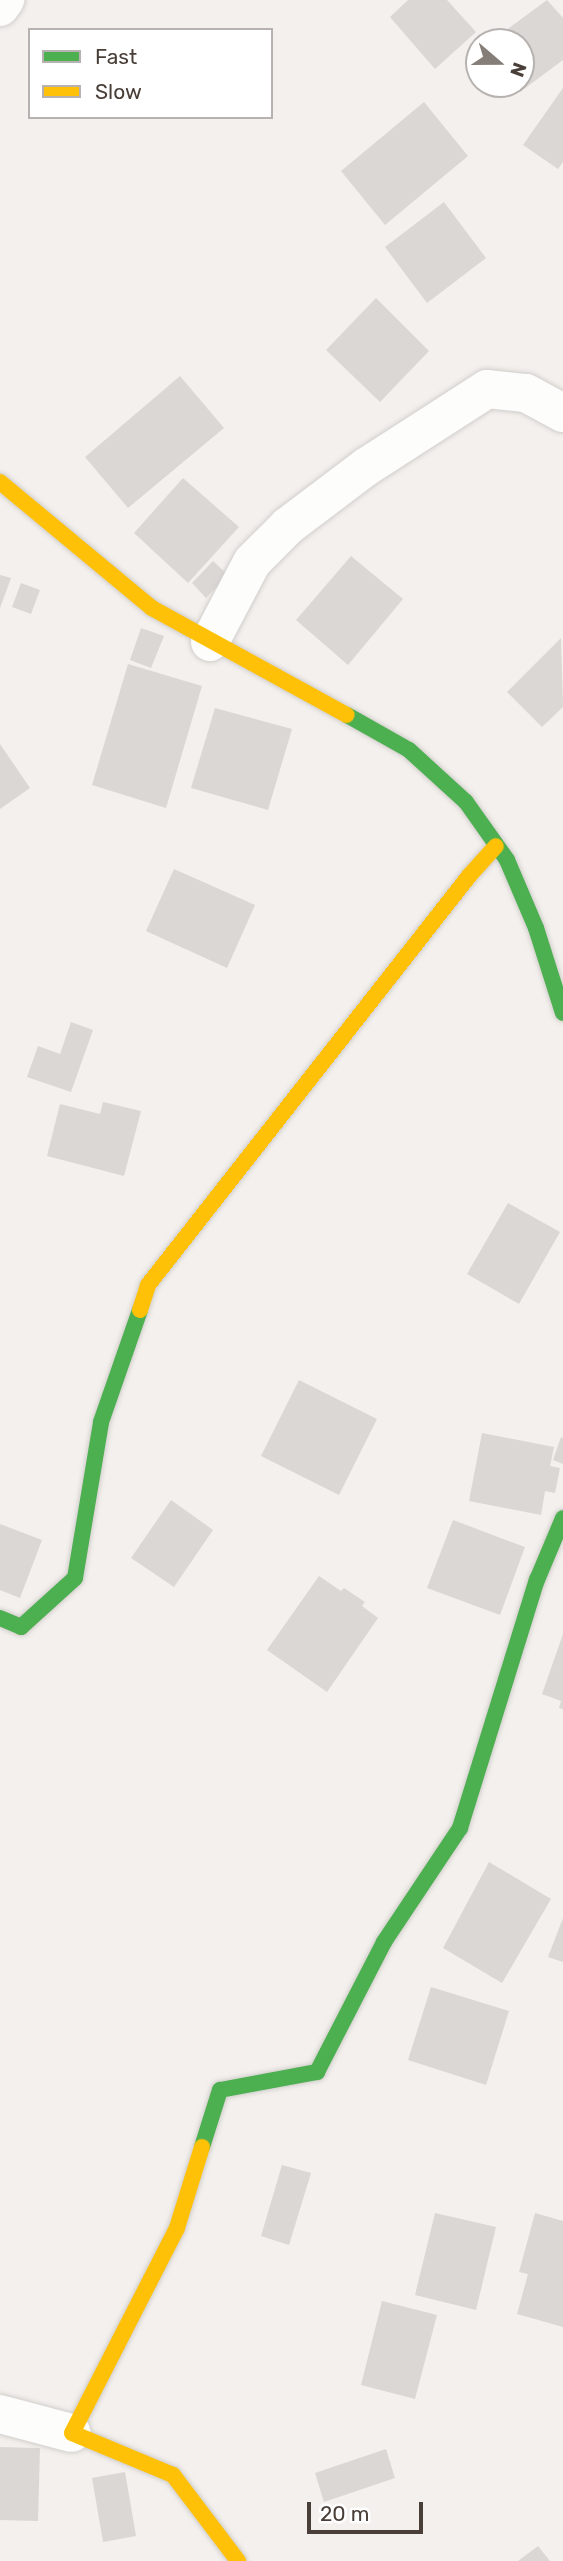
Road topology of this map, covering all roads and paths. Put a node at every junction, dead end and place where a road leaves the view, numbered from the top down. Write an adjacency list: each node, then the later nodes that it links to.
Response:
1 (5, 0): 2 (street)
2 (0, 7)
3 (563, 413): 5 (street)
4 (0, 482): 5 (street)
5 (210, 642): 6 (street)
6 (496, 846): 7 (street); 9 (street)
7 (563, 1013)
8 (563, 1518): 11 (street)
9 (0, 1618)
10 (0, 2414): 11 (street)
11 (72, 2433): 12 (street)
12 (238, 2561)

